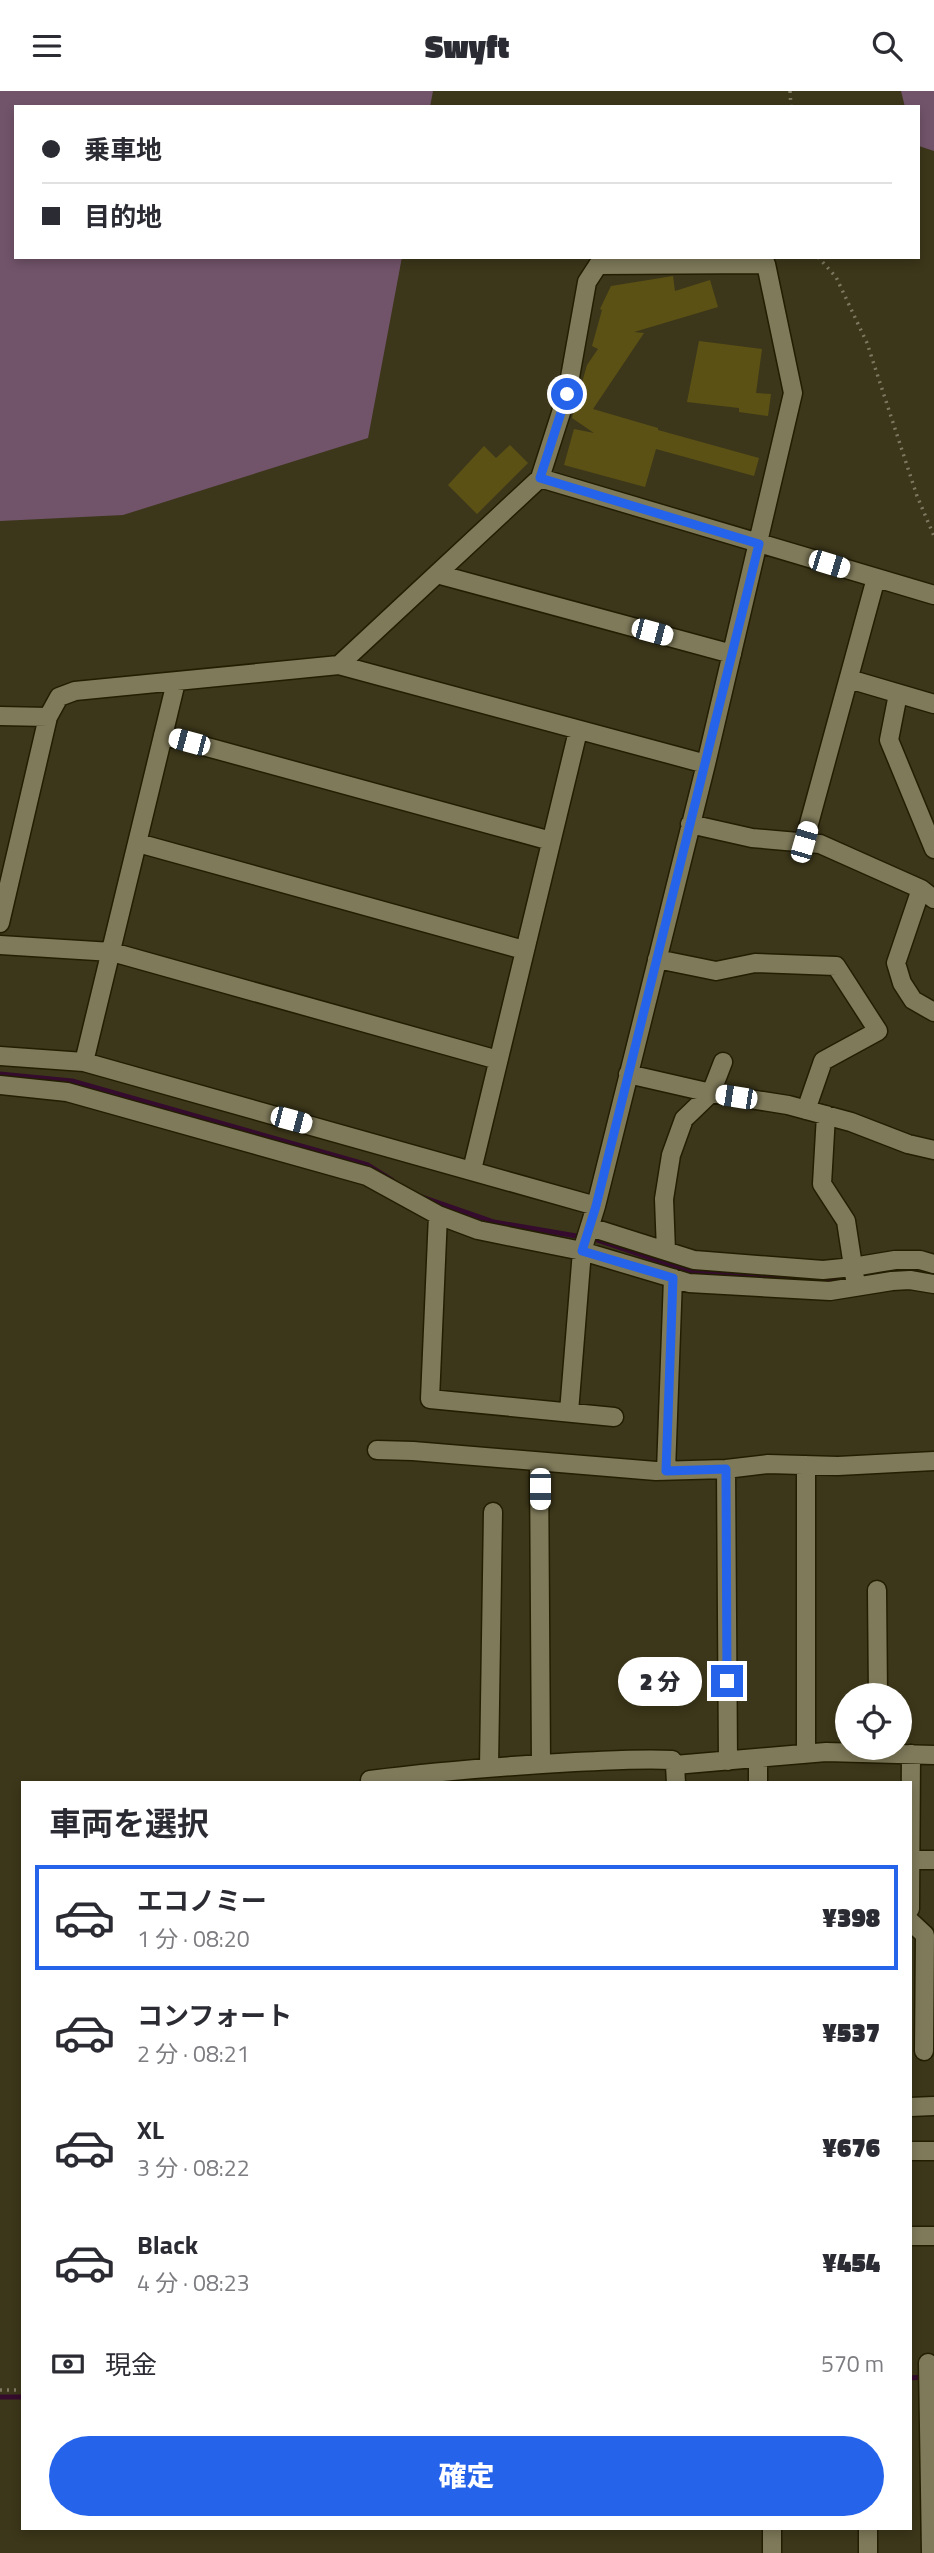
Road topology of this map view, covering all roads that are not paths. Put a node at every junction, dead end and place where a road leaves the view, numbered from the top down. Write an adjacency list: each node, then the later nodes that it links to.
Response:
1 (540, 478): 2 (street); 2 (street); 3 (street)
2 (759, 544): 4 (street); 6 (street)
3 (437, 574): 6 (street); 7 (street)
4 (876, 578): 5 (street); 8 (street)
5 (934, 595)
6 (732, 654): 16 (street)
7 (339, 665): 9 (street); 14 (street)
8 (849, 679): 10 (street); 19 (street)
9 (176, 682): 13 (street); 15 (street)
10 (898, 694): 11 (street); 21 (street)
11 (934, 704)
12 (0, 716): 13 (street)
13 (48, 717): 23 (street)
14 (578, 731): 16 (street); 18 (street)
15 (163, 735): 18 (street); 20 (street)
16 (706, 764): 17 (street)
17 (690, 824): 19 (street); 27 (street)
18 (551, 841): 25 (street)
19 (804, 842): 22 (street)
20 (138, 843): 25 (street); 26 (street)
21 (934, 849)
22 (927, 894): 28 (street)
23 (0, 923)
24 (0, 945): 26 (street)
25 (524, 950): 30 (street)
26 (112, 952): 30 (street); 31 (street)
27 (657, 959): 33 (street); 36 (street)
28 (934, 1012)
29 (0, 1056): 31 (street)
30 (498, 1060): 39 (street)
31 (84, 1062): 39 (street)
32 (723, 1062): 35 (street)
33 (628, 1075): 35 (street); 40 (street)
34 (0, 1085): 41 (street)
35 (711, 1093): 36 (street); 44 (street)
36 (806, 1110): 37 (street)
37 (826, 1115): 38 (street); 47 (street)
38 (934, 1150)
39 (472, 1170): 40 (street)
40 (596, 1206): 42 (street)
41 (438, 1215): 43 (street); 49 (street)
42 (590, 1227): 43 (street); 44 (street)
43 (582, 1251): 46 (street); 49 (street)
44 (666, 1251): 47 (street)
45 (934, 1264): 47 (street)
46 (673, 1278): 47 (street); 56 (street)
47 (855, 1278): 48 (street)
48 (934, 1284)
49 (569, 1412): 50 (street)
50 (614, 1417)
51 (377, 1450): 53 (street)
52 (934, 1461): 54 (street)
53 (540, 1462): 56 (street); 67 (street)
54 (806, 1465): 55 (street); 61 (street)
55 (726, 1469): 56 (street); 66 (street)
56 (666, 1471)
57 (493, 1512): 69 (street)
58 (877, 1590): 59 (street)
59 (878, 1683)
60 (835, 1752): 61 (street)
61 (806, 1753): 64 (street)
62 (912, 1753): 63 (street)
63 (934, 1755)
64 (758, 1758): 66 (street); 72 (street)
65 (911, 1760): 73 (street)
66 (728, 1761): 68 (street)
67 (541, 1764): 68 (street); 69 (street)
68 (675, 1765): 71 (street)
69 (489, 1767): 70 (street)
70 (370, 1780)
71 (676, 1781)
72 (758, 1781)
73 (911, 1781)
74 (912, 1860): 75 (street)
75 (934, 1860)
76 (912, 1923): 77 (street)
77 (924, 2051)
78 (934, 2106): 79 (street)
79 (912, 2107)
80 (912, 2151): 81 (street)
81 (934, 2151)
82 (912, 2236): 83 (street)
83 (934, 2236)
84 (925, 2368): 89 (street)
85 (772, 2530): 87 (street)
86 (868, 2530): 88 (street)
87 (772, 2553)
88 (868, 2553)
89 (930, 2553)

